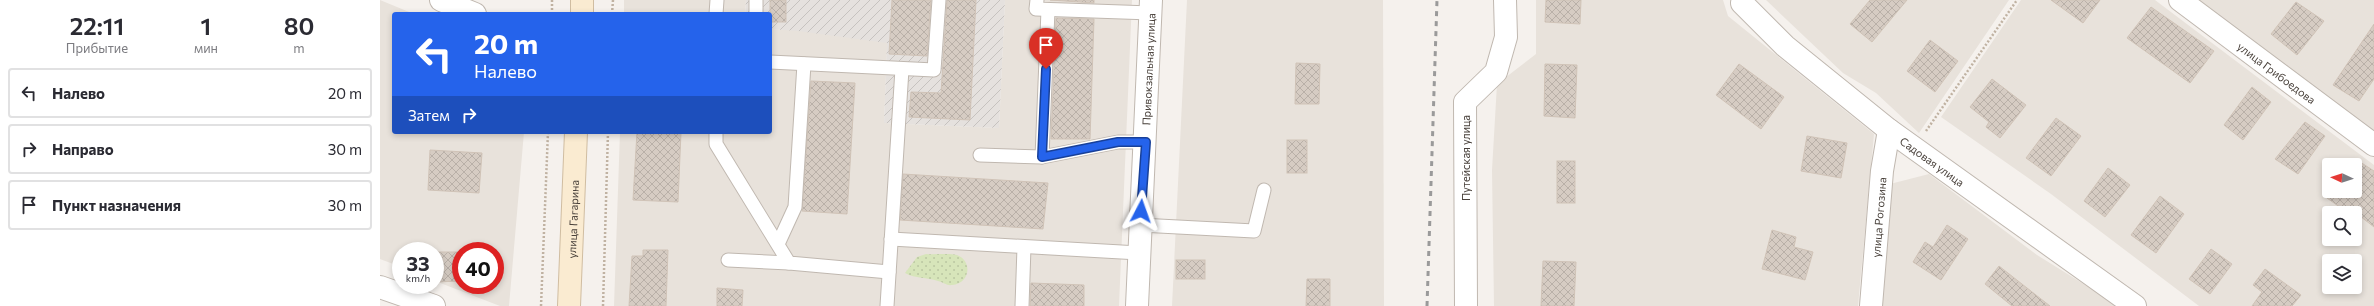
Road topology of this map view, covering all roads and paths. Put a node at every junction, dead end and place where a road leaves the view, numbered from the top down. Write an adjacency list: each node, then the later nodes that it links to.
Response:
1 (441, 0): 15 (street)
2 (552, 0): 16 (path)
3 (582, 0): 17 (main road)
4 (613, 0): 18 (path)
5 (717, 0): 19 (lane)
6 (756, 0): 20 (lane)
7 (939, 0): 23 (lane)
8 (1037, 0): 14 (lane)
9 (1505, 0): 51 (street, Путейская улица)
10 (2017, 0): 31 (path)
11 (2180, 0): 30 (street, улица Грибоедова)
12 (1742, 2): 24 (street, Садовая улица)
13 (1151, 6): 14 (lane); 29 (street, Привокзальная улица)
14 (1048, 10): 33 (lane)
15 (470, 12)
16 (552, 12)
17 (582, 12)
18 (612, 12)
19 (716, 12)
20 (756, 12)
21 (772, 62): 22 (lane)
22 (804, 64): 23 (lane); 37 (lane)
23 (902, 69): 36 (lane)
24 (1889, 130): 31 (street, Садовая улица); 52 (street, улица Рогозина)
25 (548, 134): 45 (path)
26 (576, 134): 46 (main road, улица Гагарина)
27 (608, 134): 47 (path)
28 (716, 134): 37 (lane)
29 (1146, 142): 33 (lane); 35 (street, Привокзальная улица)
30 (2374, 145)
31 (1915, 146): 53 (street, Садовая улица)
32 (980, 155): 33 (lane)
33 (1042, 157)
34 (1264, 190): 35 (lane)
35 (1140, 225): 39 (street, Привокзальная улица)
36 (891, 239): 38 (lane); 42 (lane)
37 (778, 244): 41 (lane)
38 (1024, 247): 39 (lane); 49 (lane)
39 (1139, 253): 50 (street, Привокзальная улица)
40 (728, 260): 41 (lane)
41 (789, 263): 42 (lane)
42 (889, 272): 48 (lane)
43 (380, 287): 44 (street)
44 (434, 306)
45 (542, 306)
46 (569, 306)
47 (603, 306)
48 (887, 306)
49 (1022, 306)
50 (1137, 306)
51 (1466, 306)
52 (1872, 306)
53 (2135, 306)

